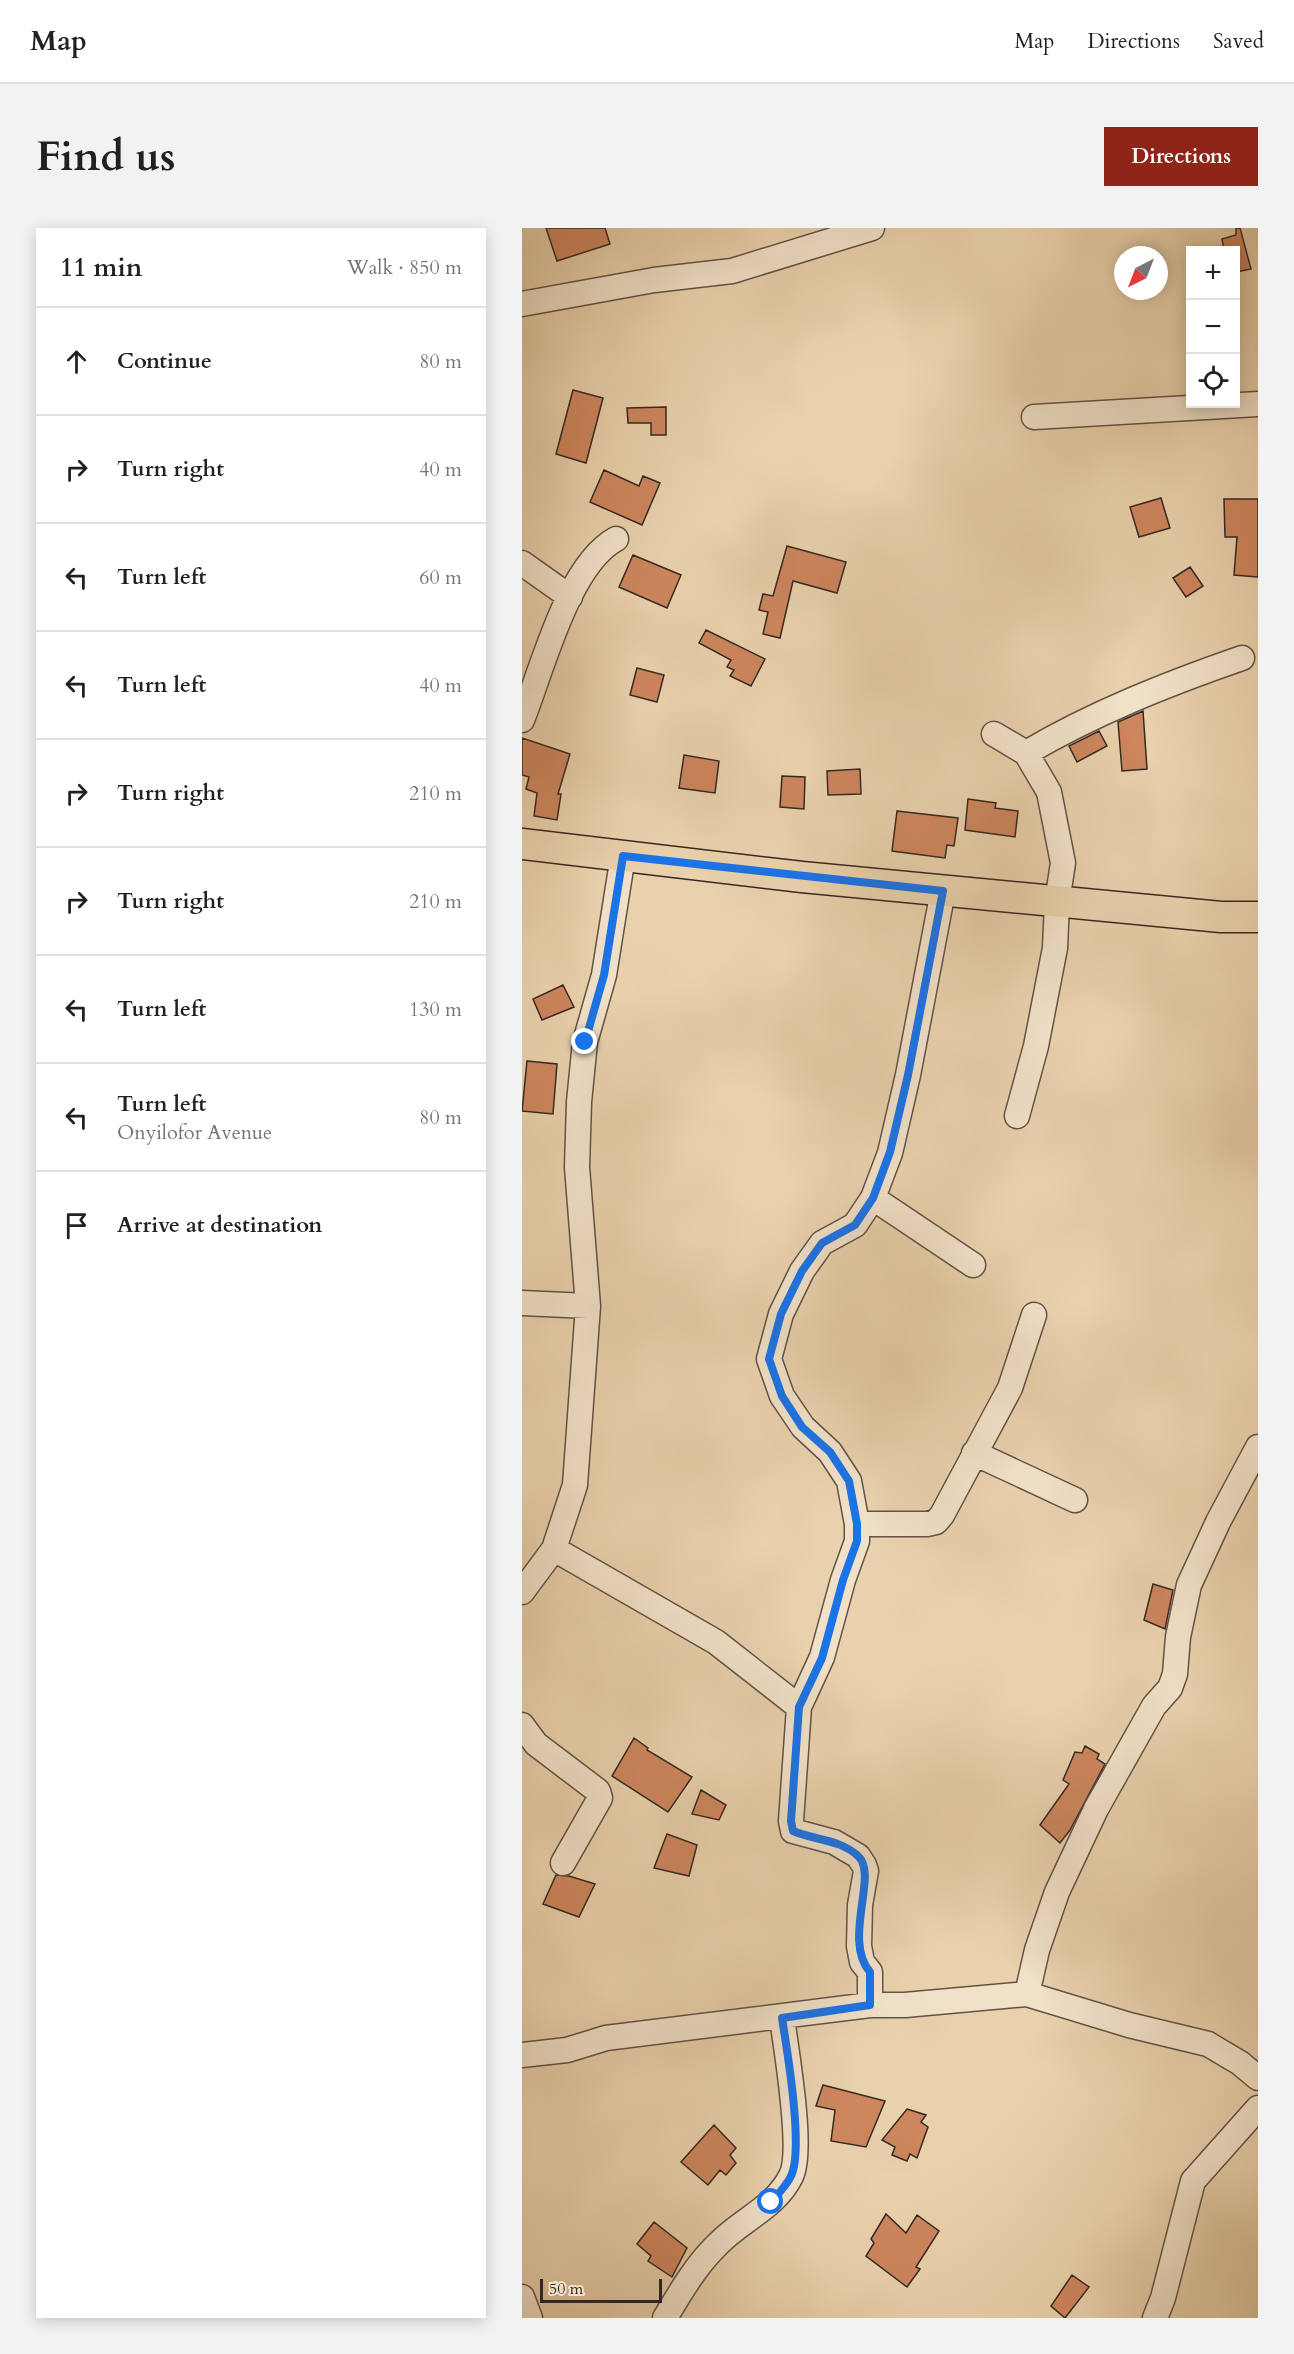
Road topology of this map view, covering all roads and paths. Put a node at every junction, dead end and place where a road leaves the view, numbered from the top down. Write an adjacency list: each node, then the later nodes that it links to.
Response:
1 (872, 228): 2 (street)
2 (522, 304)
3 (1258, 404): 4 (street)
4 (1034, 417)
5 (616, 539): 7 (street)
6 (522, 563): 7 (street)
7 (570, 597): 9 (street)
8 (1242, 658): 11 (street)
9 (522, 720)
10 (994, 734): 11 (street)
11 (1026, 753): 15 (street)
12 (522, 844): 13 (main road)
13 (623, 856): 14 (main road); 21 (street)
14 (943, 891): 15 (main road); 18 (street)
15 (1057, 902): 16 (main road); 17 (street)
16 (1258, 916)
17 (1017, 1116)
18 (873, 1198): 19 (street); 26 (street)
19 (973, 1265)
20 (522, 1303): 21 (street)
21 (588, 1306): 27 (street)
22 (1034, 1316): 24 (street)
23 (1258, 1447): 32 (street)
24 (974, 1453): 25 (street); 26 (street)
25 (1075, 1500)
26 (857, 1524): 29 (street)
27 (554, 1549): 28 (street); 29 (street)
28 (522, 1592)
29 (799, 1707): 33 (street)
30 (522, 1725): 31 (street)
31 (562, 1863)
32 (1027, 1994): 33 (street); 36 (street)
33 (870, 2005): 34 (street)
34 (782, 2018): 35 (street); 38 (street)
35 (522, 2055)
36 (1258, 2078)
37 (1258, 2108): 39 (street)
38 (665, 2318)
39 (1155, 2318)

